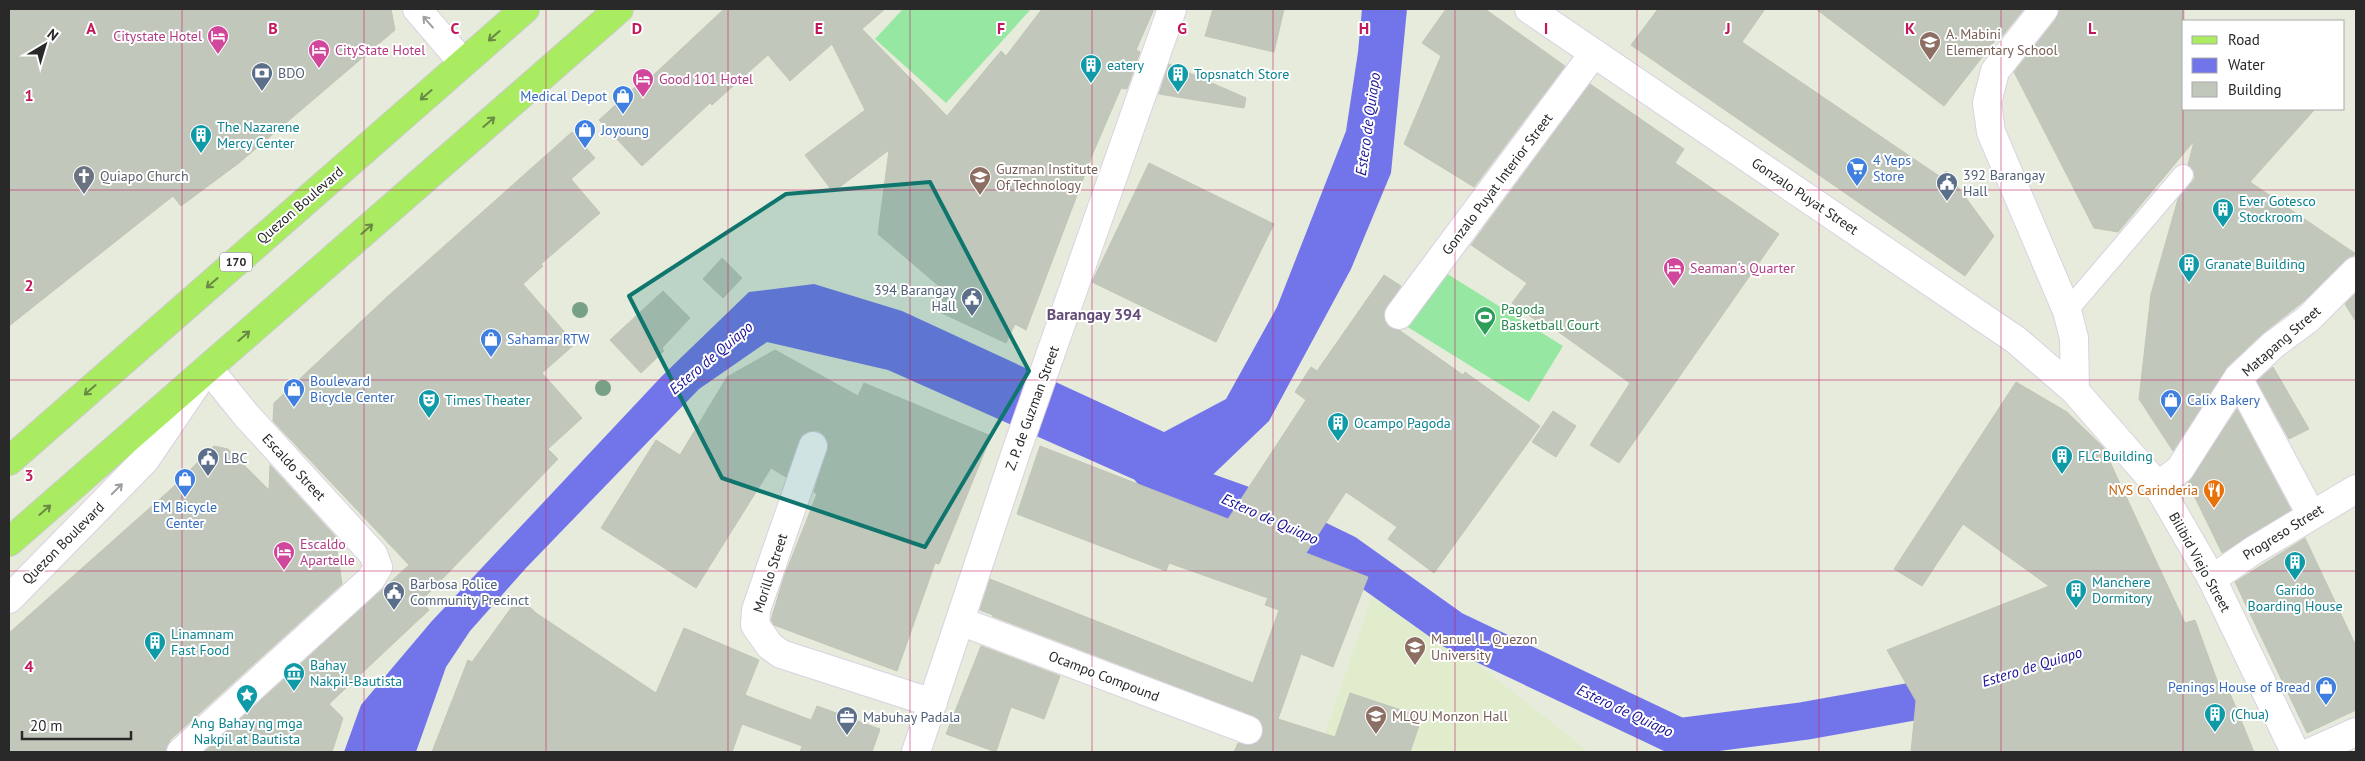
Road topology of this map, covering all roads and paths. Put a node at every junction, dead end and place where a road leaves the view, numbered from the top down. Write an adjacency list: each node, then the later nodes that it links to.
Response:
1 (417, 9): 8 (street, one-way to 1)
2 (525, 9): 8 (main road, Quezon Boulevard / 170, one-way to 8)
3 (619, 9): 13 (main road, Quezon Boulevard, one-way to 3)
4 (1172, 9): 24 (street, Z. P. de Guzman Street)
5 (1529, 9): 7 (street, Gonzalo Puyat Street)
6 (2044, 9): 11 (street)
7 (1594, 53): 12 (street, Gonzalo Puyat Interior Street); 15 (street, Gonzalo Puyat Street)
8 (463, 62): 17 (main road, Quezon Boulevard / 170, one-way to 17)
9 (2183, 175): 11 (lane)
10 (2356, 271): 14 (street, Matapang Street)
11 (2067, 311): 15 (street)
12 (1399, 315)
13 (208, 368): 21 (main road, Quezon Boulevard, one-way to 13); 23 (street, Quezon Boulevard, one-way to 13); 28 (street, Escaldo Street)
14 (2238, 378): 18 (street, Matapang Street); 20 (street)
15 (2075, 391): 18 (street, Bilibid Viejo Street)
16 (813, 446): 25 (street, Morillo Street)
17 (9, 461)
18 (2158, 486): 22 (street, Bilibid Viejo Street)
19 (2356, 489): 20 (street, Progreso Street)
20 (2311, 514): 22 (street, Progreso Street)
21 (9, 542)
22 (2212, 579): 30 (street, Bilibid Viejo Street)
23 (9, 599)
24 (960, 621): 25 (street, Z. P. de Guzman Street); 26 (street, Ocampo Compound)
25 (933, 702): 29 (street, Z. P. de Guzman Street)
26 (1248, 730)
27 (2356, 732): 31 (street)
28 (181, 752)
29 (916, 752)
30 (2295, 752)
31 (2311, 752)

